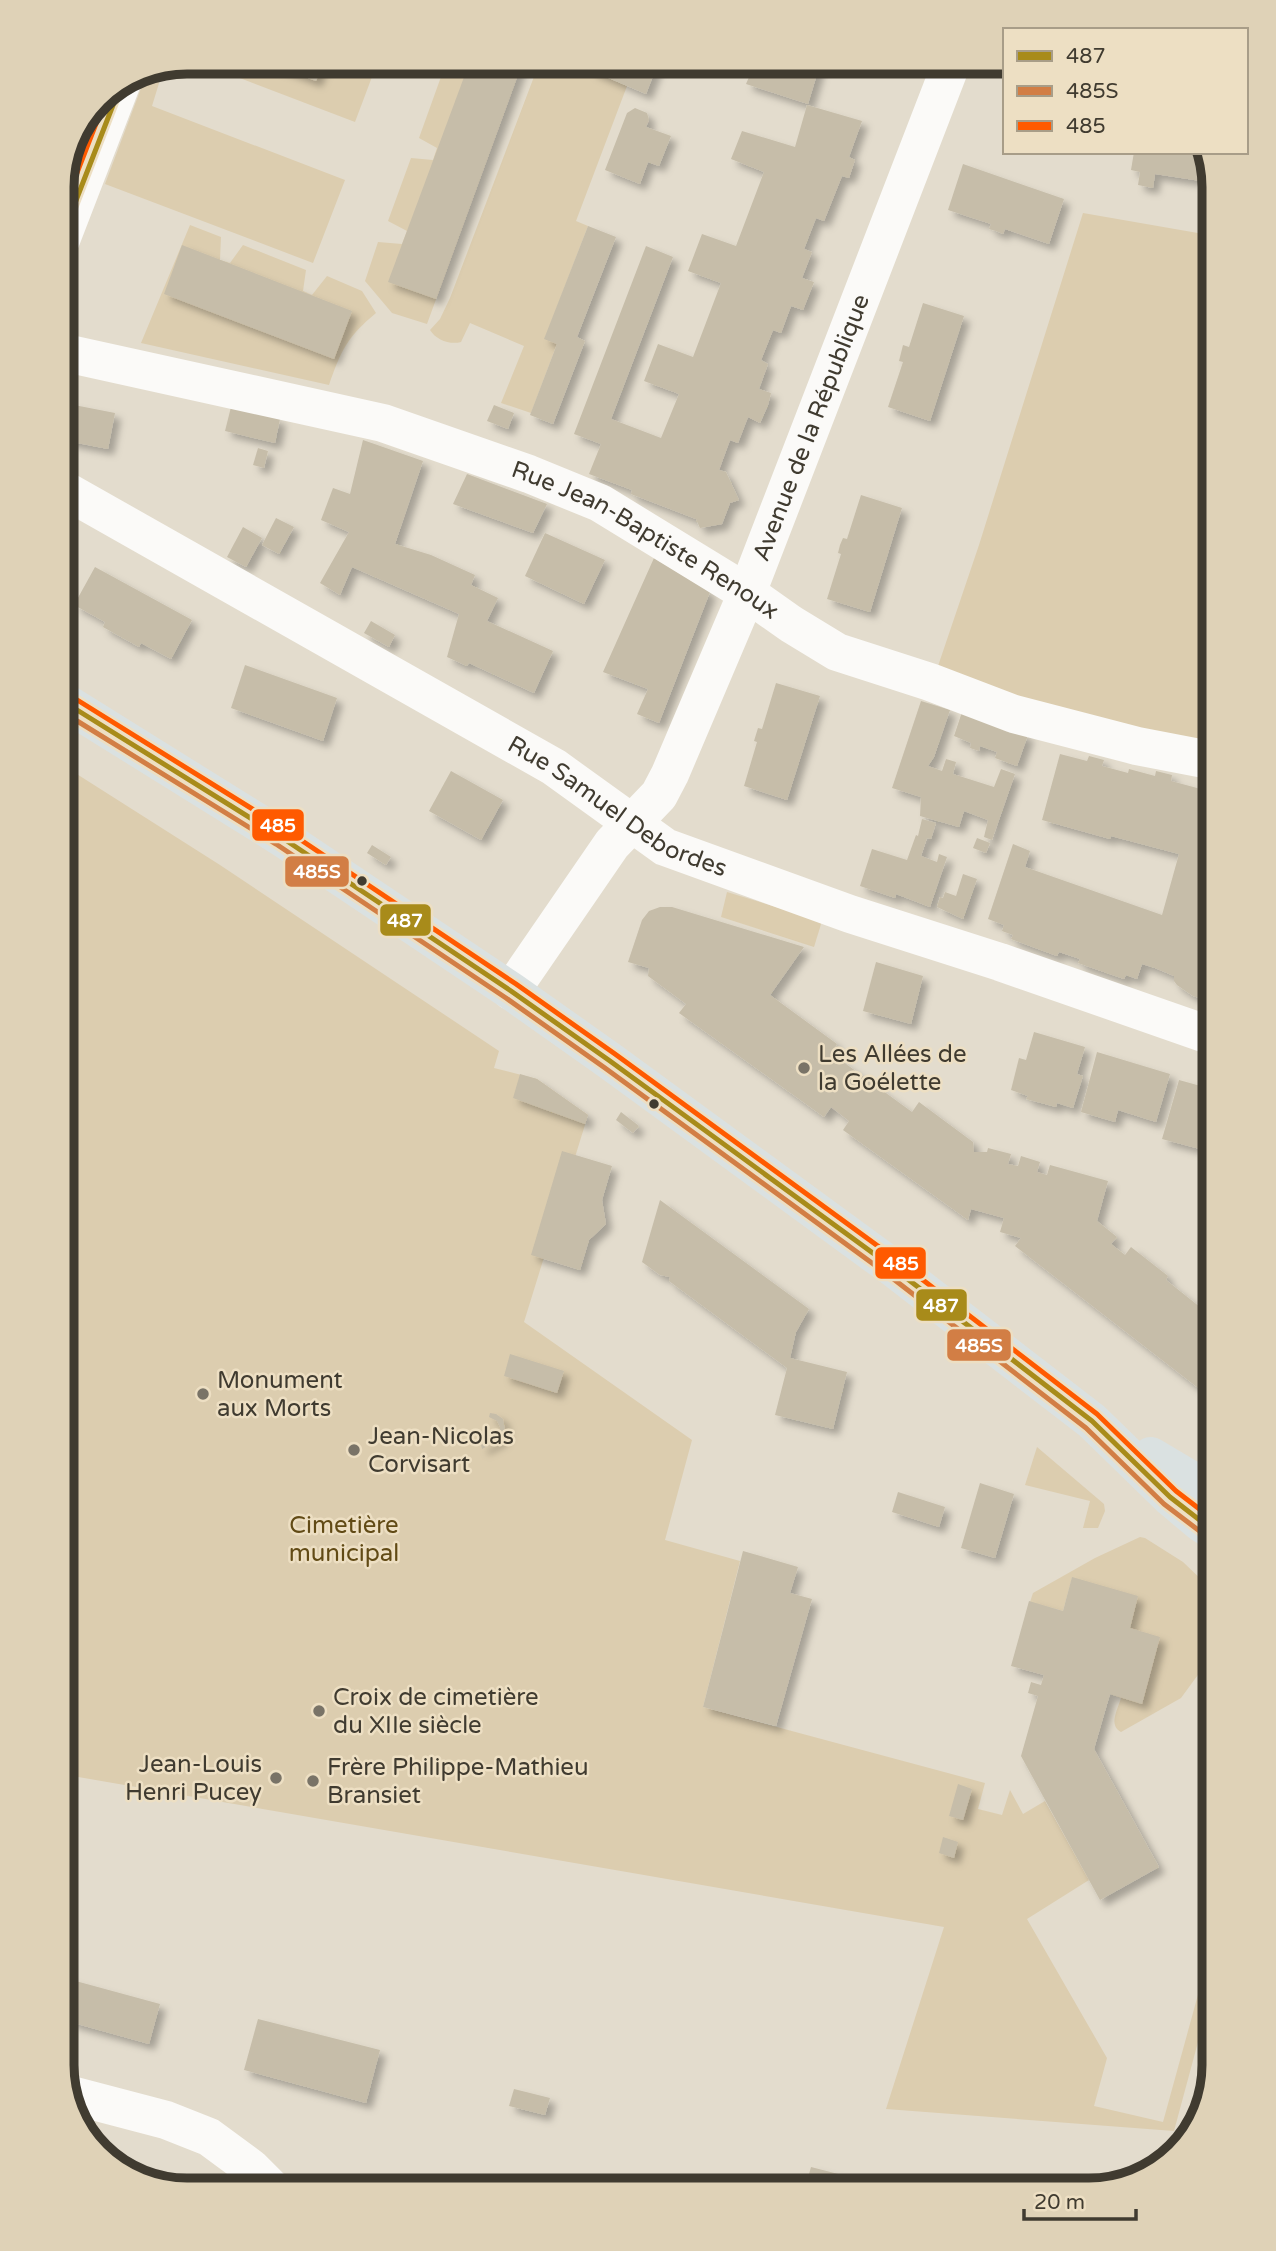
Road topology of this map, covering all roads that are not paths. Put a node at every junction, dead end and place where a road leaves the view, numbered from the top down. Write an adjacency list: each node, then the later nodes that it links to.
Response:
1 (946, 74): 6 (street, Avenue de la République)
2 (115, 100): 3 (street)
3 (74, 206)
4 (75, 355): 6 (street, Rue Jean-Baptiste Renoux)
5 (74, 495): 9 (street, Rue Samuel Debordes)
6 (747, 593): 8 (street, Rue Jean-Baptiste Renoux); 9 (street, Avenue de la République)
7 (74, 708): 10 (main road)
8 (1202, 759)
9 (632, 823): 10 (street, Avenue de la République); 11 (street, Rue Samuel Debordes)
10 (511, 991): 12 (main road)
11 (1202, 1032)
12 (1092, 1421): 13 (main road); 14 (main road)
13 (1202, 1487)
14 (1202, 1524)
15 (78, 2097): 16 (street)
16 (260, 2177)

